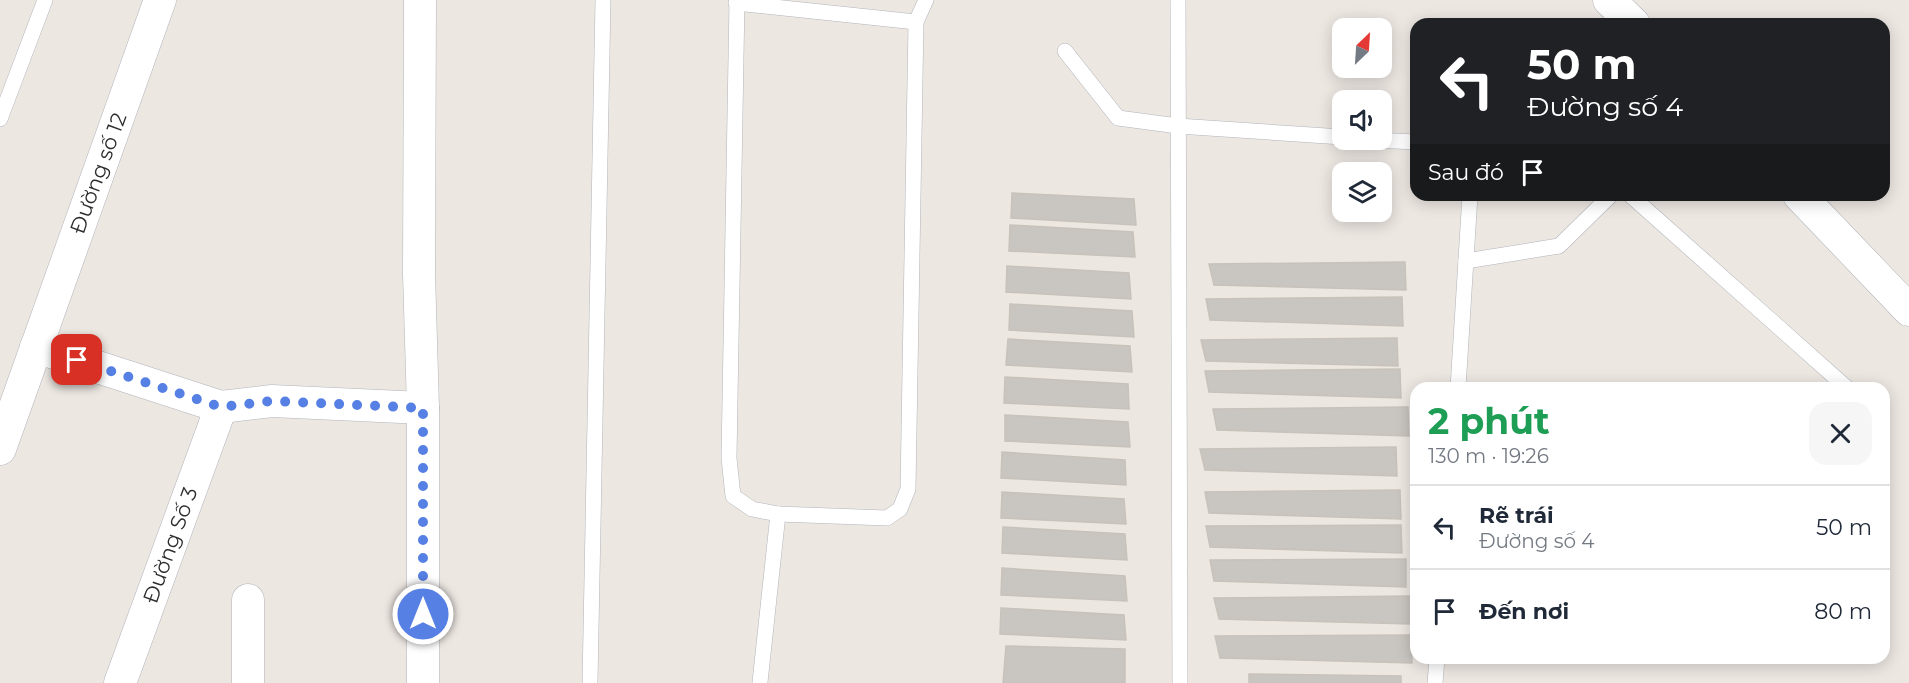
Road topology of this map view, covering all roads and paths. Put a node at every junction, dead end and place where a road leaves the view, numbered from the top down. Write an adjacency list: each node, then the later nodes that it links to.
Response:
1 (45, 0): 12 (lane)
2 (160, 0): 23 (street, Đường số 12)
3 (420, 0): 27 (street)
4 (603, 0): 36 (lane)
5 (926, 0): 10 (lane)
6 (1178, 0): 13 (lane)
7 (1609, 0): 9 (street)
8 (736, 1): 10 (lane); 29 (lane)
9 (1628, 18)
10 (916, 22): 29 (lane)
11 (1065, 51): 13 (lane)
12 (0, 119)
13 (1178, 126): 14 (lane); 37 (lane)
14 (1332, 136)
15 (1392, 141): 16 (lane)
16 (1410, 142)
17 (1470, 201): 21 (lane)
18 (1605, 201): 21 (lane)
19 (1637, 201): 25 (lane)
20 (1805, 201): 22 (street)
21 (1466, 261): 24 (lane)
22 (1909, 310)
23 (36, 347): 26 (street); 28 (street)
24 (1458, 382)
25 (1840, 382)
26 (221, 407): 27 (street); 33 (street, Đường Số 3)
27 (423, 408): 35 (street)
28 (0, 449)
29 (778, 514): 32 (lane)
30 (248, 600): 34 (street)
31 (1437, 664): 38 (lane)
32 (760, 682)
33 (120, 683)
34 (248, 683)
35 (423, 683)
36 (590, 683)
37 (1180, 683)
38 (1435, 683)

